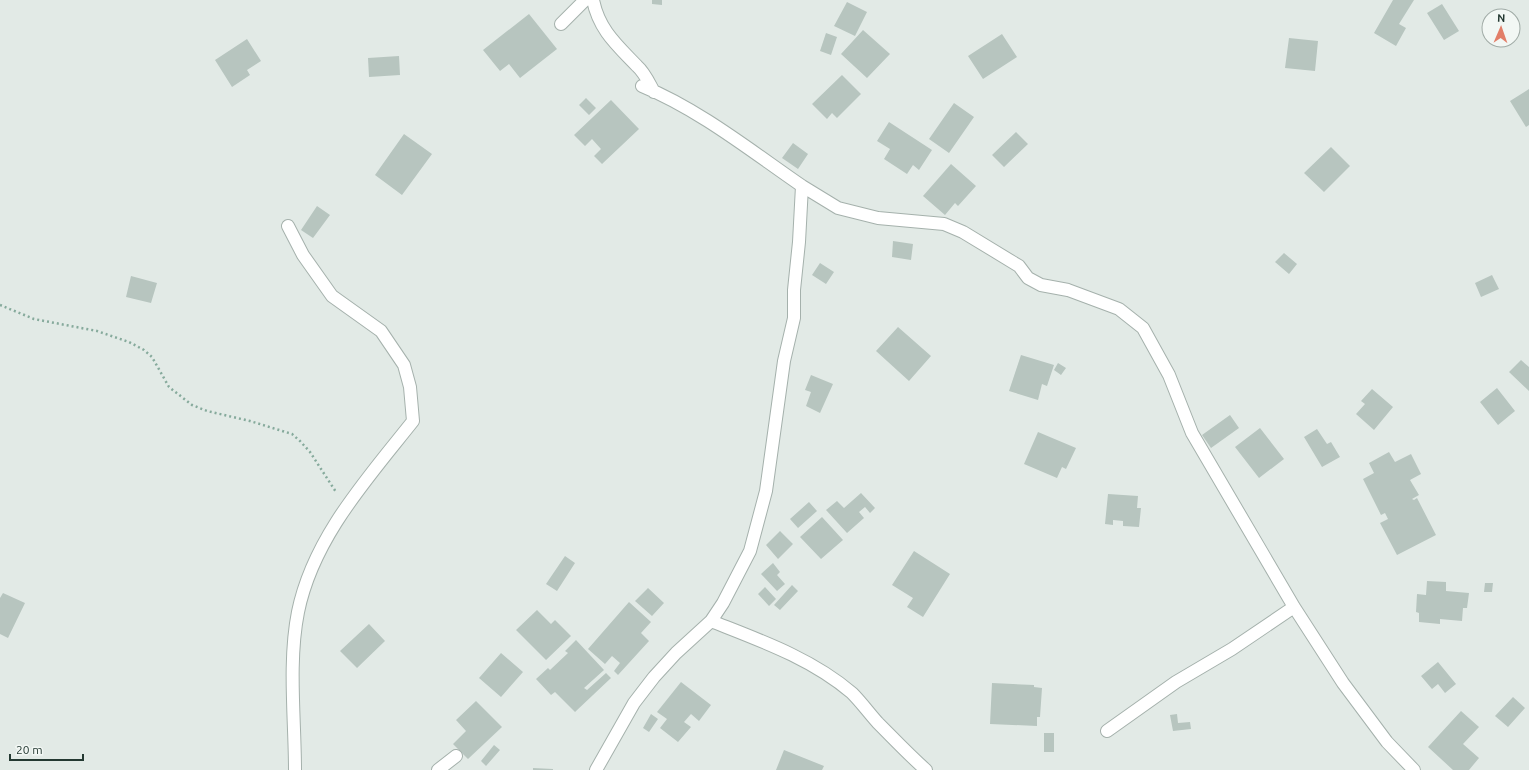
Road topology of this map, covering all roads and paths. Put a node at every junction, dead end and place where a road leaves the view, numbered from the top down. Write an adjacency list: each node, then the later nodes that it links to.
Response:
1 (585, 0): 3 (street)
2 (593, 0): 5 (street)
3 (561, 24)
4 (642, 86): 5 (street)
5 (654, 92): 6 (street)
6 (802, 186): 10 (street); 11 (street)
7 (288, 226): 9 (street)
8 (0, 305): 9 (path)
9 (345, 508): 14 (street)
10 (1294, 607): 12 (street); 18 (street)
11 (711, 621): 16 (street); 17 (street)
12 (1107, 731)
13 (456, 756): 15 (street)
14 (295, 770)
15 (438, 770)
16 (596, 770)
17 (926, 770)
18 (1414, 770)

